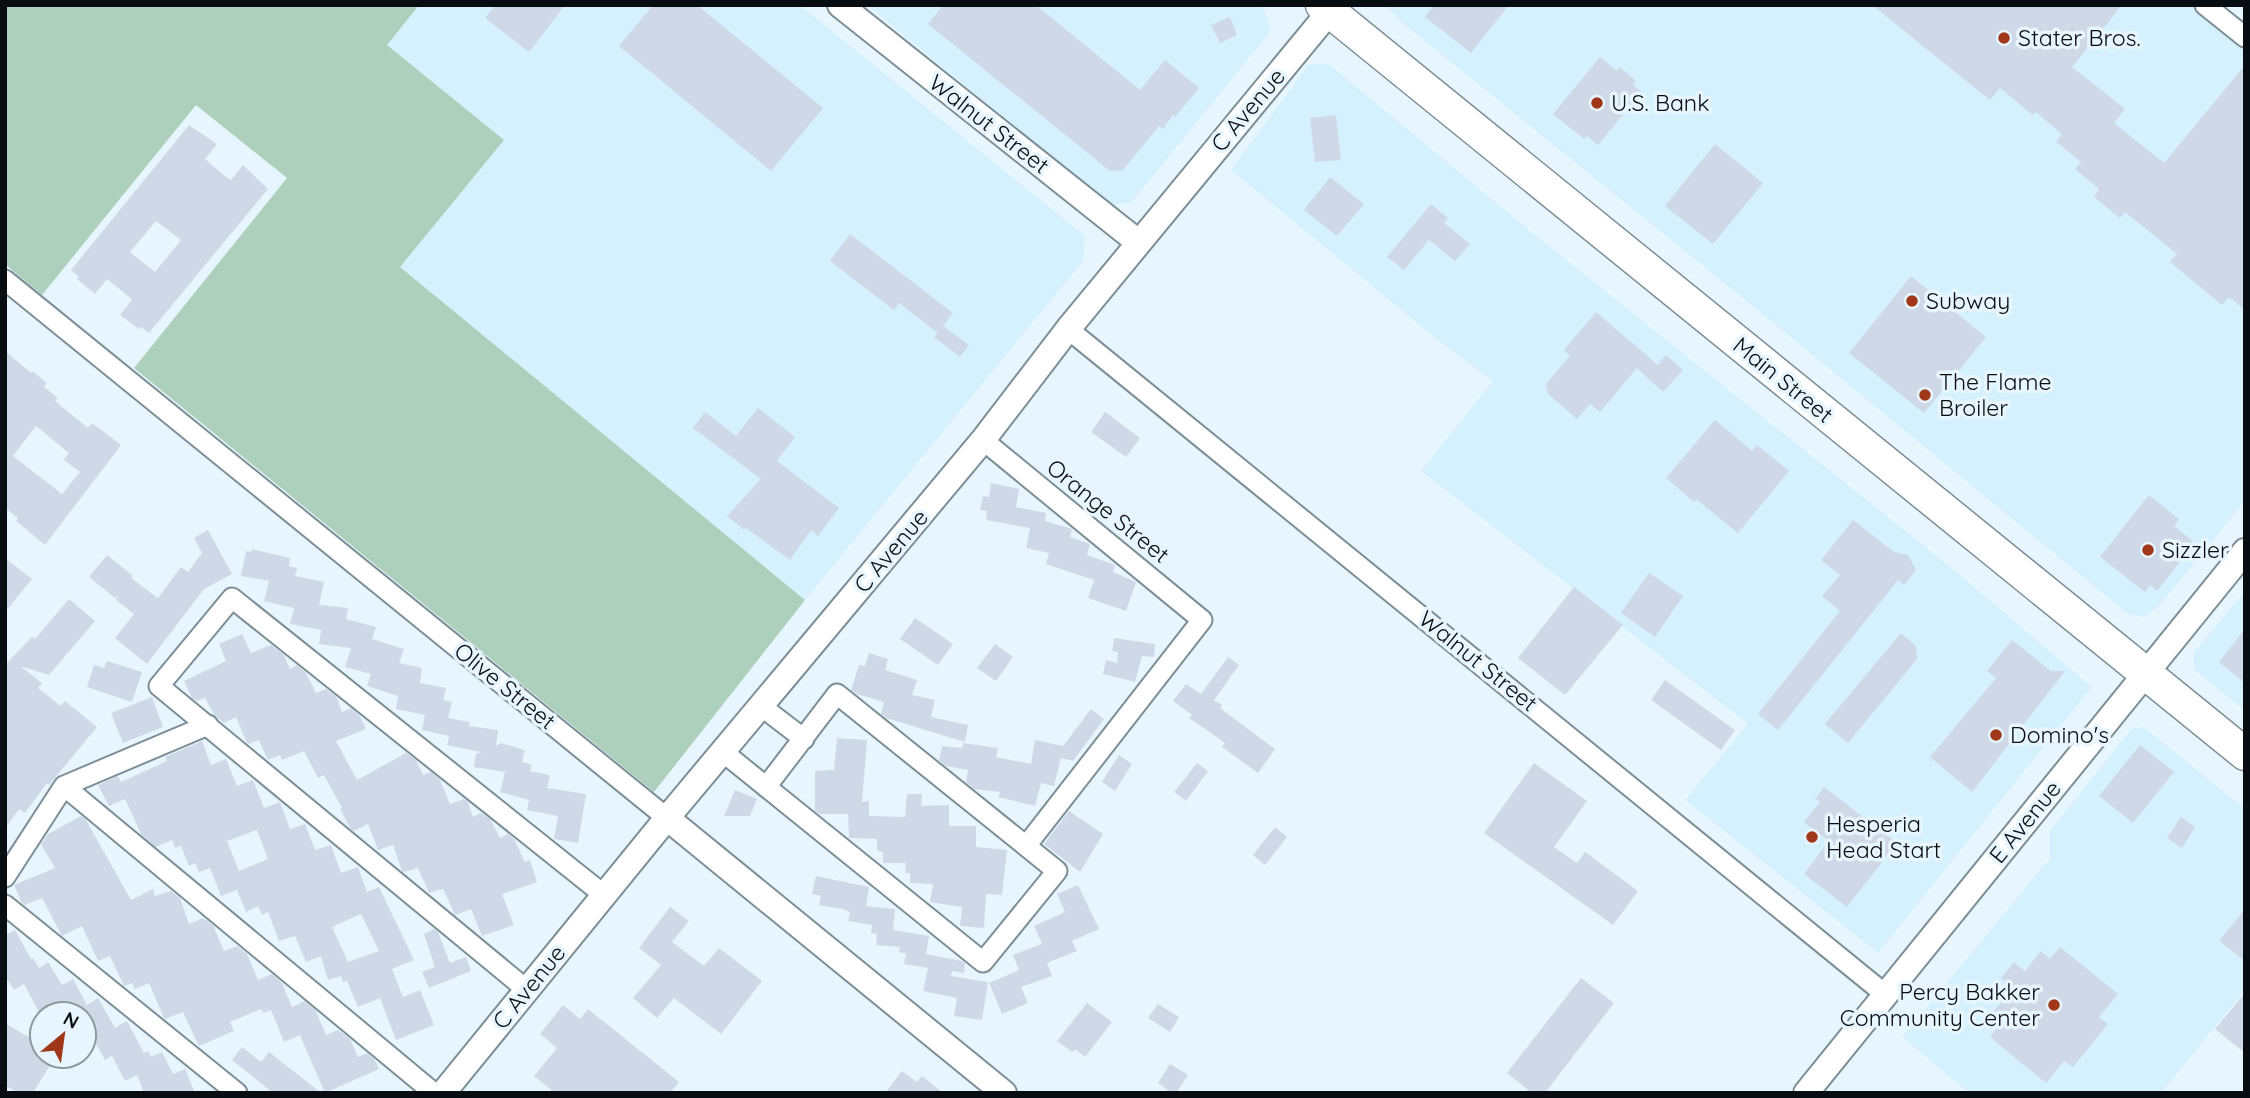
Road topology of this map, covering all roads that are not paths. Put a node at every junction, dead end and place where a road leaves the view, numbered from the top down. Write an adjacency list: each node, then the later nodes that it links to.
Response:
1 (840, 5): 5 (street, Walnut Street)
2 (2205, 5): 4 (street)
3 (1329, 7): 5 (street, C Avenue); 10 (main road, Main Street)
4 (2245, 37)
5 (1138, 242): 7 (street, C Avenue)
6 (5, 280): 18 (street, Olive Street)
7 (1068, 329): 8 (street, C Avenue); 24 (street, Walnut Street)
8 (983, 440): 11 (street, C Avenue); 19 (street, Orange Street)
9 (2245, 551): 10 (street, E Avenue)
10 (2145, 673): 15 (main road, Main Street); 24 (street, E Avenue)
11 (761, 706): 13 (street); 14 (street, C Avenue)
12 (208, 725): 16 (street); 21 (street); 23 (street)
13 (804, 739): 17 (street); 19 (street)
14 (723, 752): 17 (street); 18 (street, C Avenue)
15 (2245, 754)
16 (64, 786): 20 (street); 26 (street)
17 (766, 787): 19 (street)
18 (667, 818): 21 (street, C Avenue); 28 (street, Olive Street)
19 (1026, 846)
20 (5, 877)
21 (604, 895): 23 (street, C Avenue)
22 (5, 905): 25 (street)
23 (527, 990): 27 (street, C Avenue)
24 (1886, 995): 29 (street, E Avenue)
25 (237, 1093)
26 (434, 1093)
27 (443, 1093)
28 (1004, 1093)
29 (1806, 1093)

